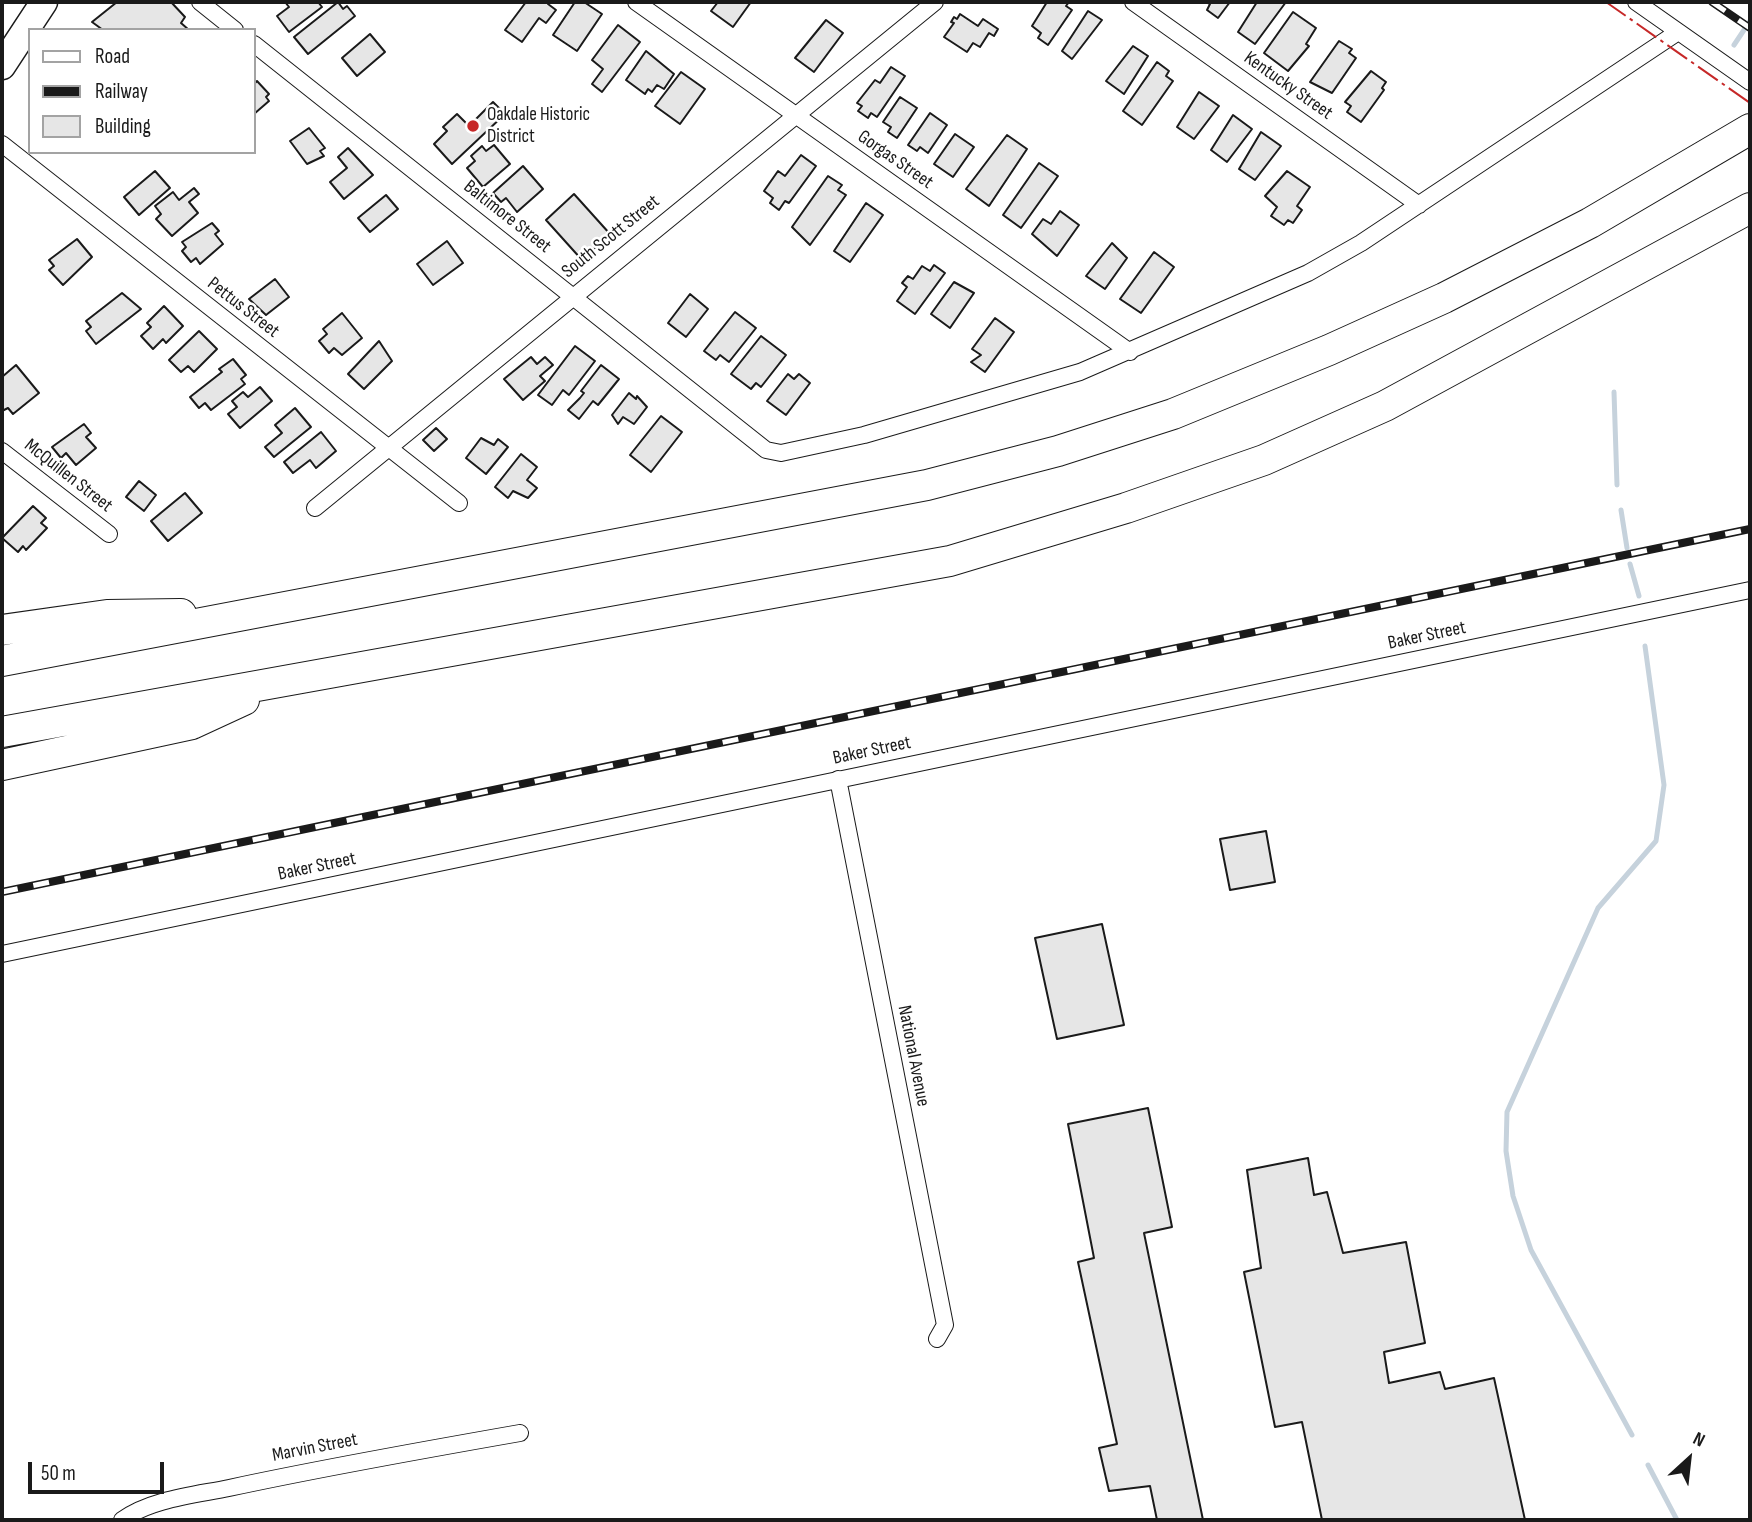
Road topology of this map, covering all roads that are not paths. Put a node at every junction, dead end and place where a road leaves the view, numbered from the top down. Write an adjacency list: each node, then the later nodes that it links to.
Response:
1 (44, 2): 10 (main road)
2 (200, 2): 7 (street)
3 (636, 2): 12 (street, Gorgas Street)
4 (935, 2): 12 (street, South Scott Street)
5 (1133, 2): 15 (street, Kentucky Street)
6 (1636, 2): 8 (street)
7 (232, 28)
8 (1678, 32): 11 (street); 15 (street)
9 (256, 46): 17 (street, Baltimore Street)
10 (2, 66)
11 (1750, 82)
12 (795, 115): 17 (street, South Scott Street); 18 (street, Gorgas Street)
13 (1740, 135): 25 (highway)
14 (2, 144): 19 (street, Pettus Street)
15 (1419, 205): 18 (street)
16 (1750, 208): 28 (highway)
17 (572, 296): 18 (street, Baltimore Street); 19 (street, South Scott Street)
18 (1130, 352)
19 (386, 448): 21 (street, Pettus Street); 22 (street, South Scott Street)
20 (2, 450): 23 (street, McQuillen Street)
21 (459, 503)
22 (315, 508)
23 (109, 534)
24 (1750, 590): 31 (street, Baker Street)
25 (268, 612): 26 (highway); 27 (highway)
26 (2, 630)
27 (2, 661)
28 (278, 683): 29 (highway); 30 (highway)
29 (2, 732)
30 (2, 765)
31 (838, 779): 32 (street, Baker Street); 33 (street, National Avenue)
32 (2, 954)
33 (937, 1339)
34 (520, 1433): 35 (street, Marvin Street)
35 (122, 1520)

